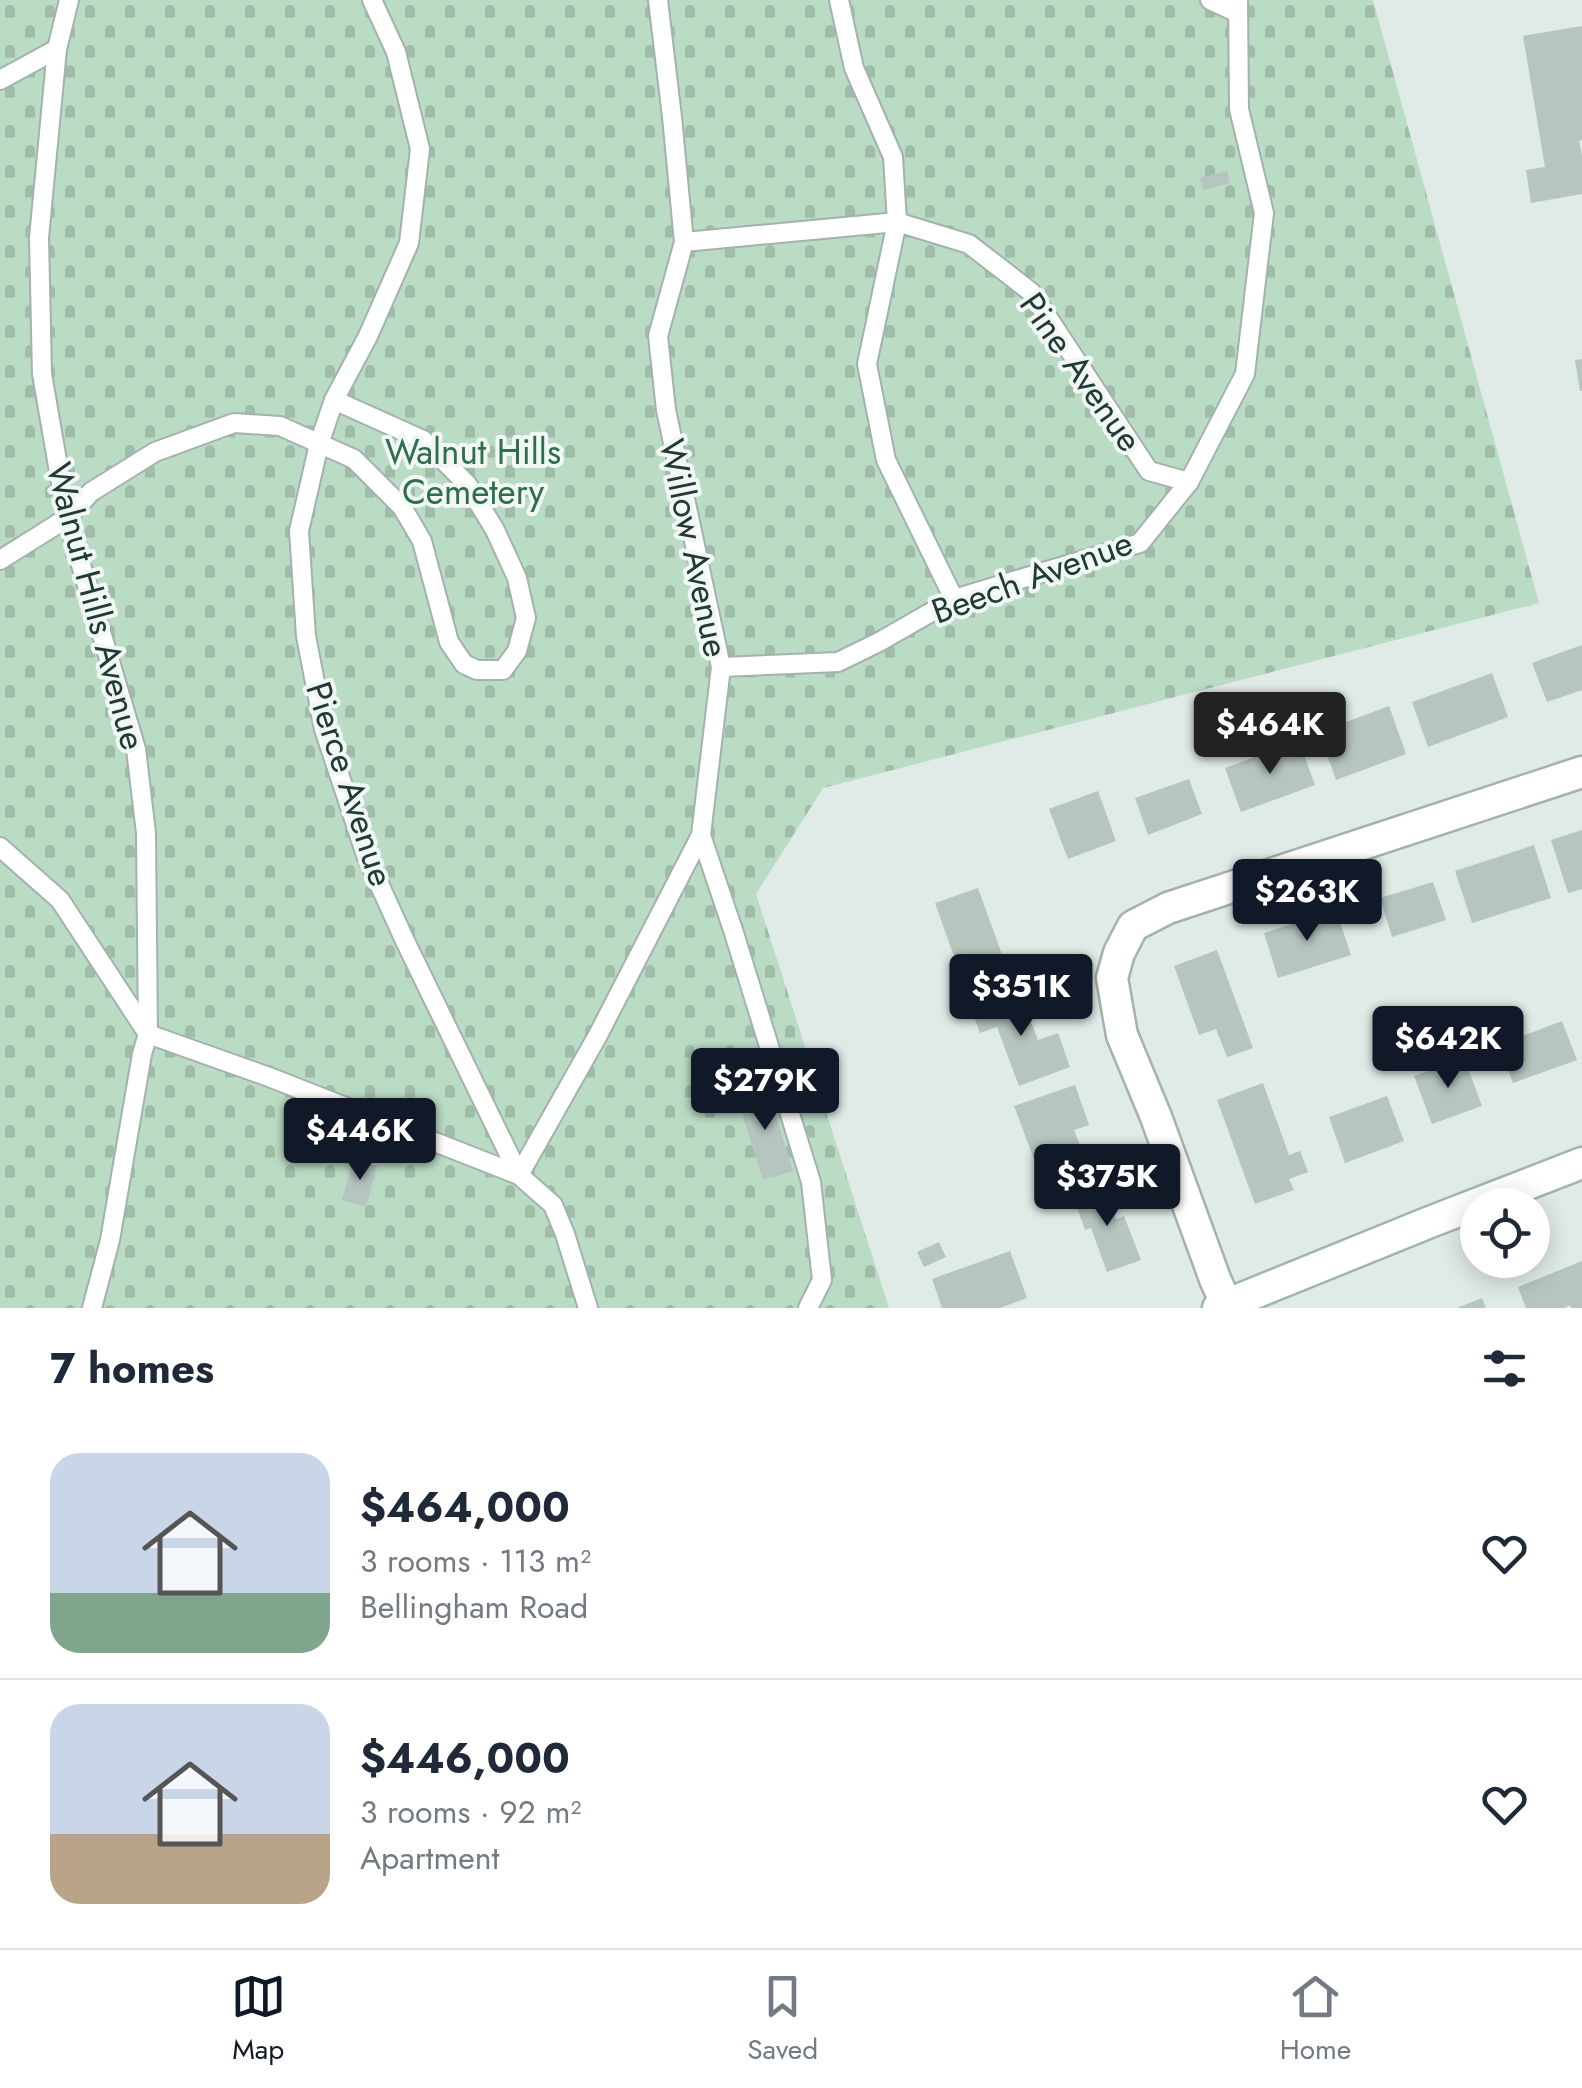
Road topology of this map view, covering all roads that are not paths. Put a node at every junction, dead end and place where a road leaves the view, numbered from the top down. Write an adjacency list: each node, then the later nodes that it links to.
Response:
1 (70, 0): 7 (lane, Walnut Hills Avenue)
2 (372, 0): 11 (lane, Pierce Avenue)
3 (658, 0): 10 (lane, Willow Avenue)
4 (839, 0): 9 (lane)
5 (1210, 0): 6 (lane)
6 (1238, 6): 13 (lane, Beech Avenue)
7 (57, 49): 8 (lane); 14 (lane, Walnut Hills Avenue)
8 (0, 80)
9 (897, 222): 10 (lane, Pine Avenue); 13 (lane, Pine Avenue); 16 (lane)
10 (684, 242): 17 (lane, Willow Avenue)
11 (334, 400): 12 (lane, Pierce Avenue); 12 (lane)
12 (320, 444): 14 (lane); 23 (lane, Pierce Avenue)
13 (1189, 482): 16 (lane, Beech Avenue)
14 (67, 518): 15 (lane); 21 (lane, Walnut Hills Avenue)
15 (0, 560)
16 (954, 599): 17 (lane, Beech Avenue)
17 (721, 667): 19 (lane, Willow Avenue)
18 (1582, 772): 24 (street)
19 (701, 834): 23 (lane, Willow Avenue); 27 (lane)
20 (0, 847): 21 (lane)
21 (148, 1034): 23 (lane); 25 (lane, Walnut Hills Avenue)
22 (1582, 1164): 24 (street)
23 (519, 1175): 26 (lane, Pierce Avenue)
24 (1224, 1307)
25 (92, 1308)
26 (588, 1308)
27 (808, 1308)

